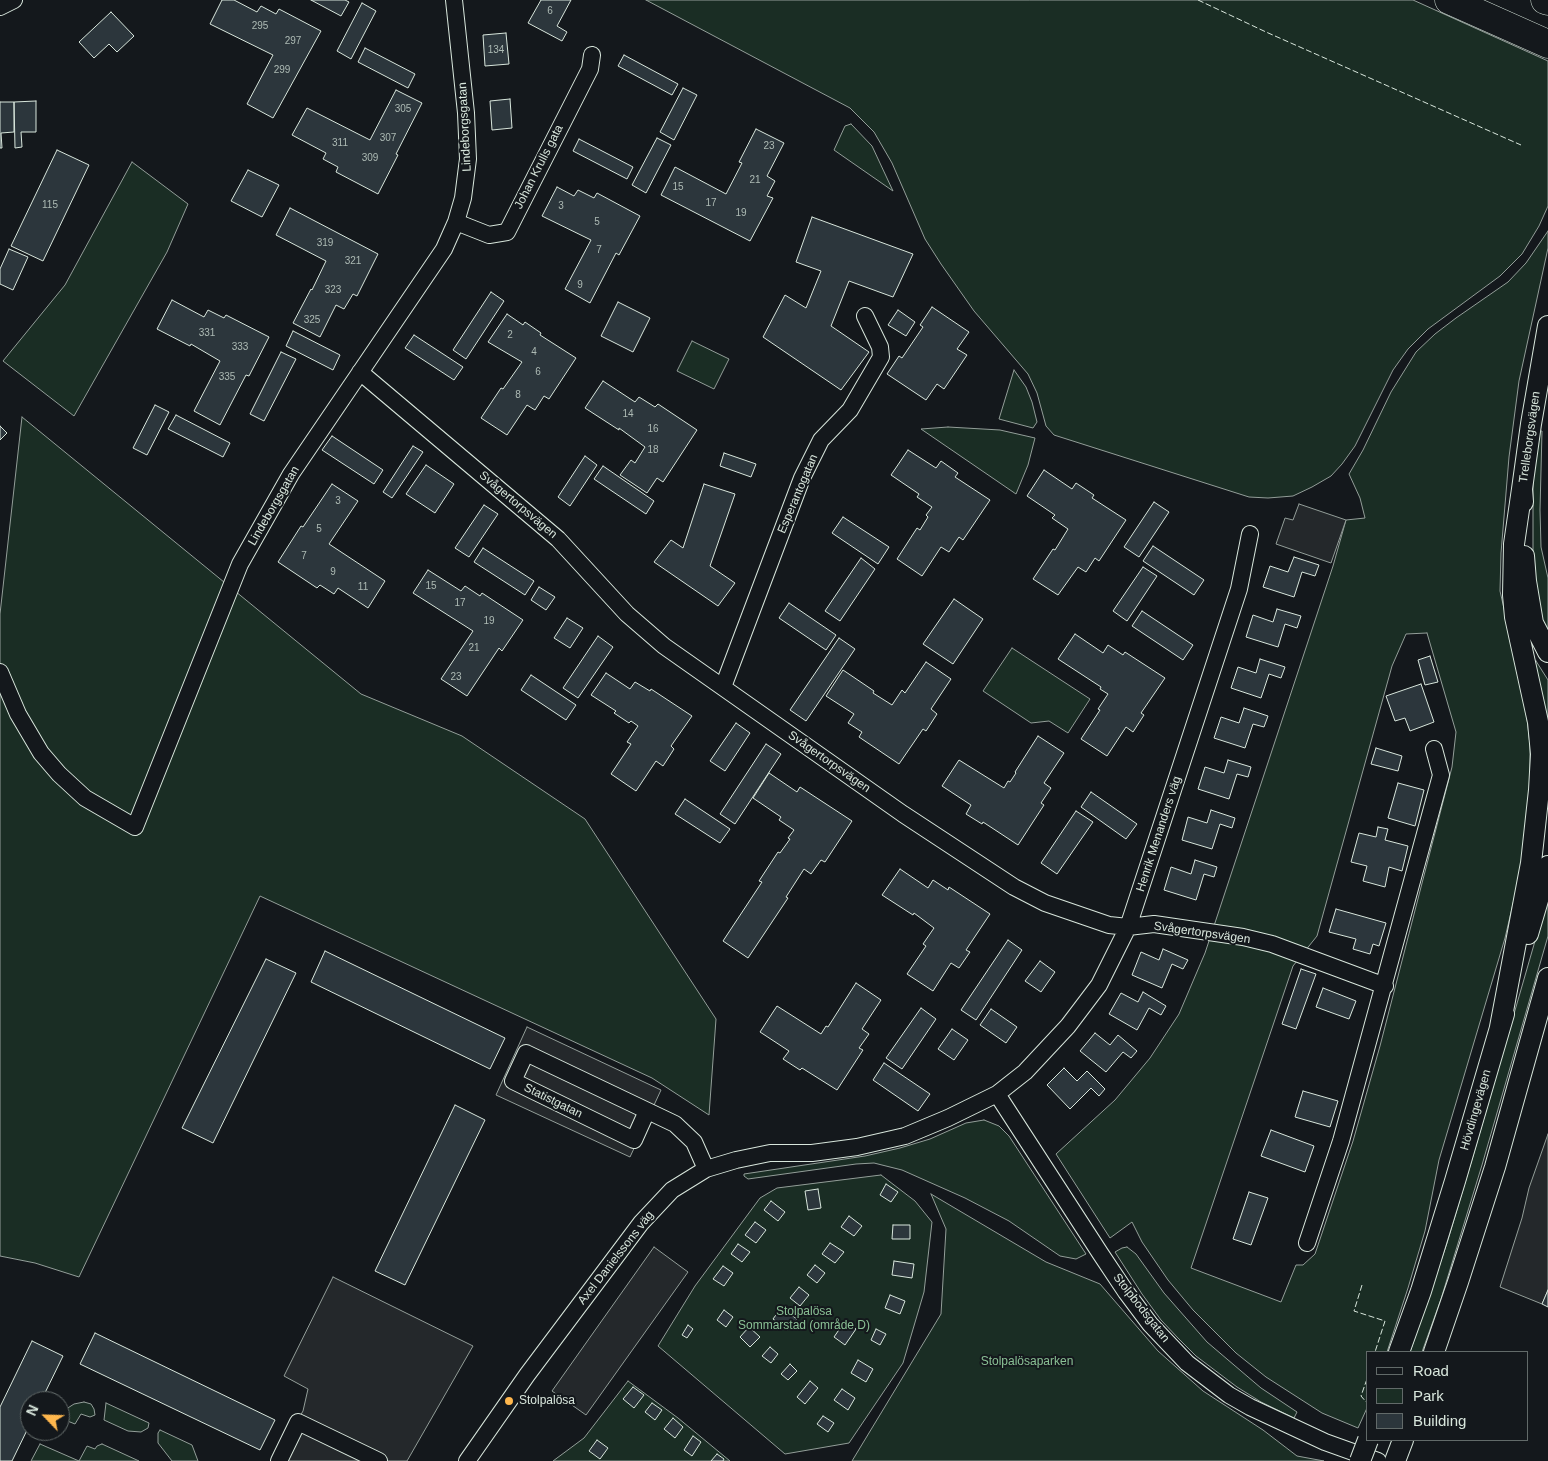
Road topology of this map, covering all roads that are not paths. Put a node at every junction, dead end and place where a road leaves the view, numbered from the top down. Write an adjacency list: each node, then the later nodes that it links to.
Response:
1 (14, 0): 4 (street)
2 (454, 0): 7 (street, Lindeborgsgatan)
3 (1449, 0): 5 (highway)
4 (0, 6)
5 (1548, 44)
6 (592, 55): 7 (street, Johan Krulls gata)
7 (456, 222): 10 (street, Lindeborgsgatan)
8 (865, 316): 15 (street, Esperantogatan)
9 (1548, 326): 11 (street, Trelleborgsvägen)
10 (360, 372): 14 (street, Lindeborgsgatan); 15 (street, Svågertorpsvägen)
11 (1522, 490): 13 (street, Trelleborgsvägen); 21 (street)
12 (1250, 534): 18 (street, Henrik Menanders väg)
13 (1548, 652)
14 (0, 672)
15 (723, 687): 18 (street, Svågertorpsvägen)
16 (1434, 749): 20 (street)
17 (1548, 866): 21 (street, Hövdingevägen)
18 (1128, 927): 20 (street, Svågertorpsvägen); 22 (street, Henrik Menanders väg)
19 (1548, 978): 27 (street)
20 (1385, 986): 25 (street)
21 (1500, 1027): 26 (street, Hövdingevägen)
22 (997, 1094): 24 (street, Axel Danielssons väg); 34 (street, Stolpbodsgatan)
23 (647, 1111): 23 (street, Statistgatan); 24 (street, Statistgatan)
24 (706, 1169): 32 (street, Axel Danielssons väg)
25 (1307, 1243)
26 (1399, 1351)
27 (1434, 1351)
28 (1368, 1441): 33 (street, bridge)
29 (1403, 1441): 35 (street)
30 (279, 1461): 31 (street)
31 (379, 1461)
32 (467, 1461)
33 (1360, 1461)
34 (1378, 1461)
35 (1395, 1461)

